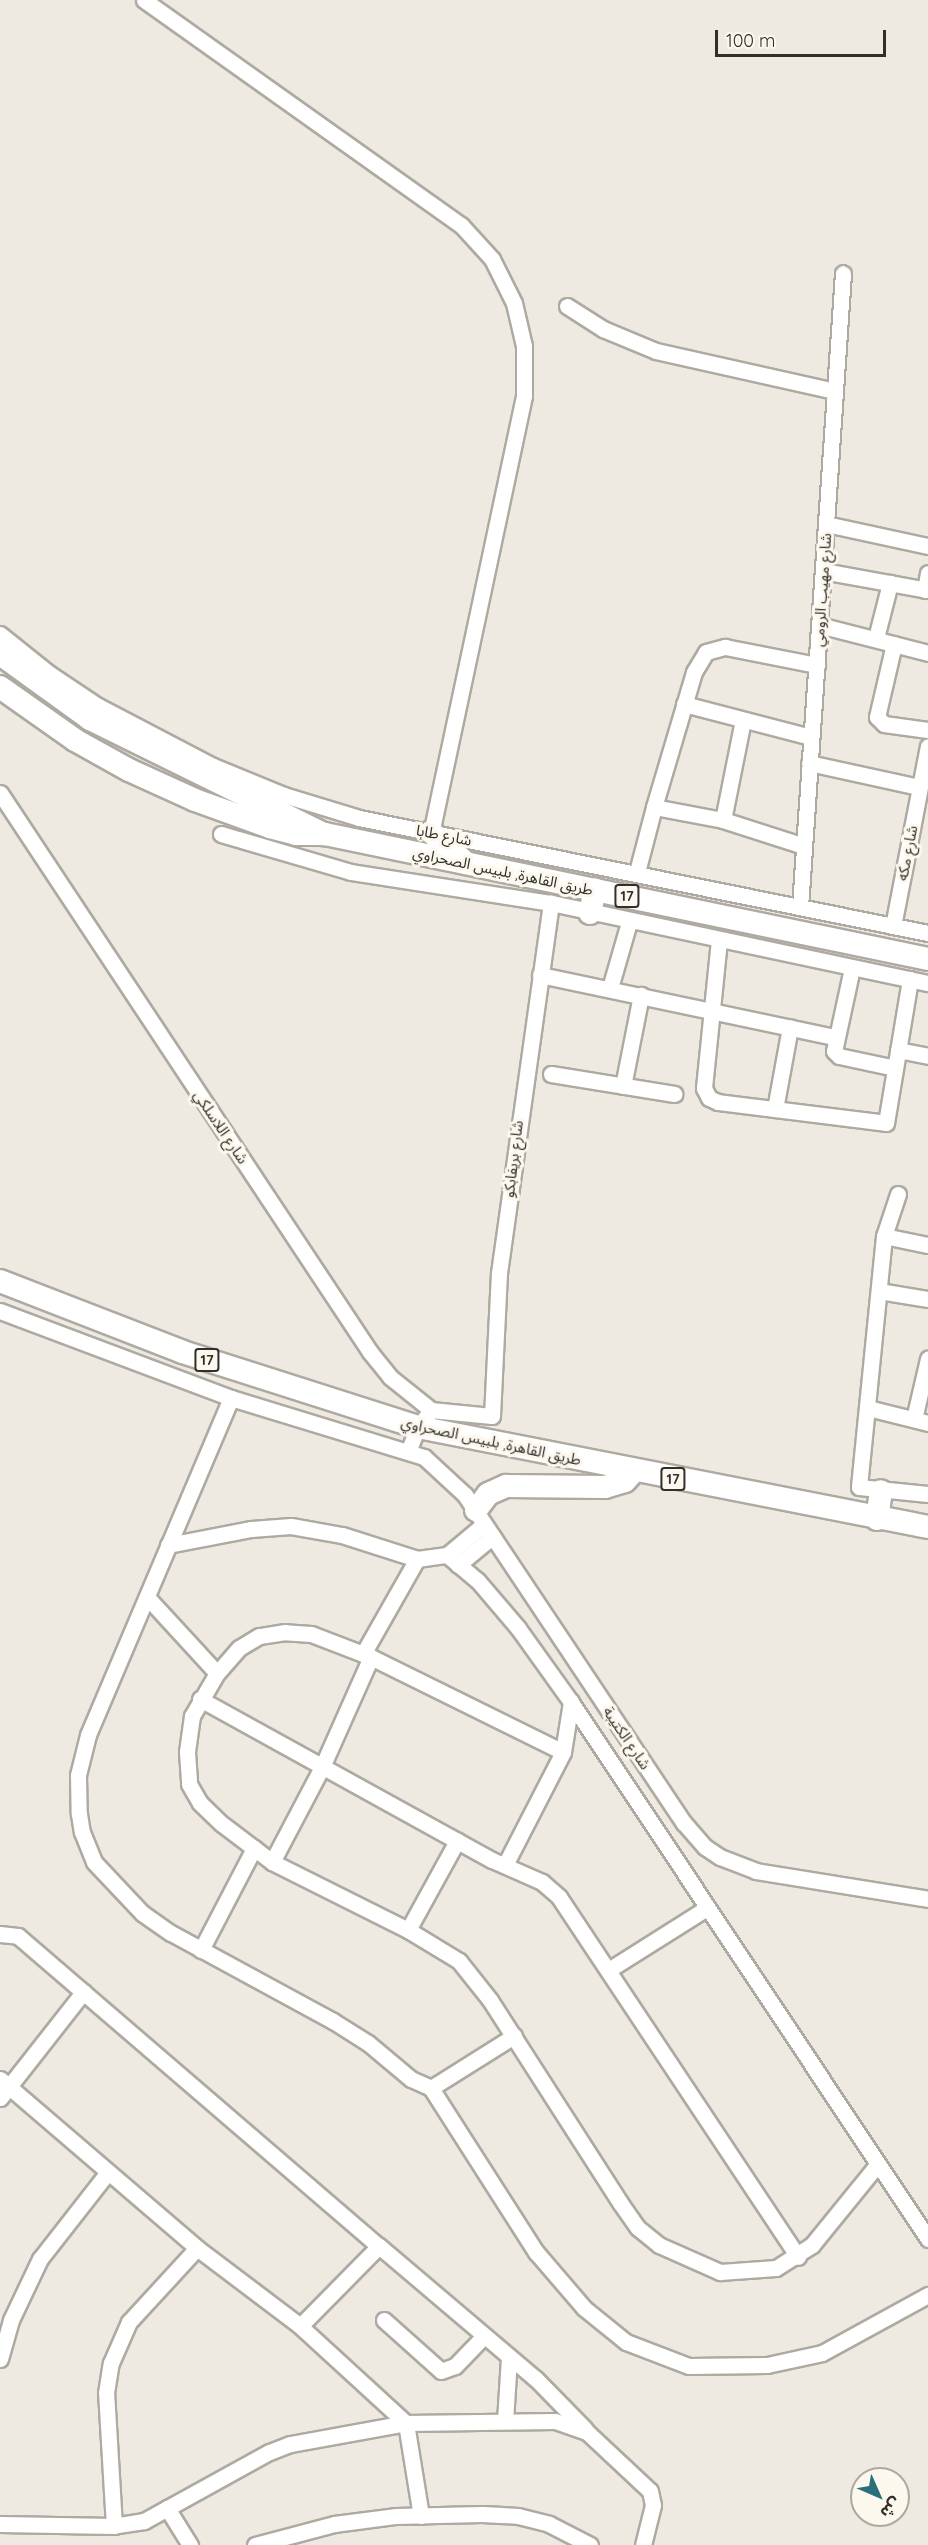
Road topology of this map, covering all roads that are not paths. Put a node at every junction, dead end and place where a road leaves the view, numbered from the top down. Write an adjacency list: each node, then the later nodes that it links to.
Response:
1 (144, 0): 29 (street)
2 (843, 273): 4 (street, شارع مهيب الرومي)
3 (567, 306): 4 (street)
4 (835, 391): 5 (street, شارع مهيب الرومي)
5 (826, 524): 6 (street); 7 (street, شارع مهيب الرومي)
6 (928, 546)
7 (823, 572): 9 (street); 11 (street, شارع مهيب الرومي)
8 (928, 573): 10 (street)
9 (890, 583): 10 (street); 13 (street)
10 (927, 590)
11 (819, 625): 13 (street); 17 (street, شارع مهيب الرومي)
12 (0, 634): 29 (street, شارع طابا)
13 (876, 638): 14 (street)
14 (894, 644): 15 (street); 21 (street)
15 (928, 653)
16 (0, 654): 31 (highway)
17 (817, 665): 19 (street); 22 (street, شارع مهيب الرومي)
18 (0, 687): 31 (highway)
19 (684, 704): 20 (street); 27 (street)
20 (743, 720): 22 (street); 28 (street)
21 (928, 730)
22 (811, 738): 24 (street, شارع مهيب الرومي)
23 (928, 746): 25 (street, شارع مكه)
24 (810, 763): 25 (street); 32 (street, شارع مهيب الرومي)
25 (919, 787): 40 (street, شارع مكه)
26 (0, 793): 70 (street, شارع اللاسلكي)
27 (654, 807): 28 (street); 34 (street)
28 (723, 820): 32 (street)
29 (431, 832): 33 (highway); 34 (street, شارع طابا)
30 (221, 834): 36 (street)
31 (325, 834): 33 (highway, طريق القاهرة, بلبيس الصحراوي / 17)
32 (804, 846): 37 (street, شارع مهيب الرومي)
33 (466, 863): 35 (highway, طريق القاهرة, بلبيس الصحراوي / 17)
34 (637, 872): 37 (street, شارع طابا)
35 (595, 890): 38 (highway); 43 (highway, طريق القاهرة, بلبيس الصحراوي / 17)
36 (550, 903): 38 (street); 45 (street, شارع بريفابكو)
37 (800, 907): 40 (street, شارع طابا)
38 (590, 913): 39 (street)
39 (629, 922): 42 (street); 48 (street)
40 (893, 926): 41 (street, شارع طابا)
41 (928, 933)
42 (719, 940): 44 (street); 50 (street)
43 (928, 959)
44 (852, 968): 46 (street); 52 (street)
45 (540, 975): 48 (street); 70 (street, شارع بريفابكو)
46 (910, 980): 47 (street); 53 (street)
47 (928, 983)
48 (610, 988): 49 (street)
49 (641, 995): 50 (street); 57 (street)
50 (710, 1010): 51 (street); 59 (street)
51 (790, 1027): 52 (street); 59 (street)
52 (834, 1036): 55 (street)
53 (898, 1050): 54 (street); 55 (street)
54 (928, 1056)
55 (895, 1068): 59 (street)
56 (551, 1074): 57 (street)
57 (622, 1086): 58 (street)
58 (674, 1094)
59 (775, 1110)
60 (898, 1194): 61 (street)
61 (884, 1236): 62 (street); 64 (street)
62 (928, 1245)
63 (0, 1281): 70 (highway, طريق القاهرة, بلبيس الصحراوي / 17)
64 (879, 1291): 65 (street); 69 (street)
65 (928, 1299)
66 (0, 1311): 68 (street, شارع الكتيبة)
67 (928, 1359): 71 (street)
68 (231, 1398): 72 (street, شارع الكتيبة); 79 (street)
69 (868, 1408): 71 (street); 74 (street)
70 (425, 1418): 72 (street); 73 (highway, طريق القاهرة, بلبيس الصحراوي / 17)
71 (921, 1421)
72 (409, 1449): 77 (street, شارع الكتيبة)
73 (633, 1472): 76 (highway, طريق القاهرة, بلبيس الصحراوي / 17); 77 (highway)
74 (870, 1489): 75 (street); 76 (highway)
75 (928, 1494)
76 (877, 1519): 78 (highway, طريق القاهرة, بلبيس الصحراوي / 17)
77 (484, 1523): 81 (street); 93 (street, شارع الكتيبة)
78 (928, 1527)
79 (168, 1545): 80 (street); 82 (street)
80 (417, 1559): 81 (street); 83 (street)
81 (452, 1560): 86 (street)
82 (147, 1596): 84 (street); 97 (street)
83 (367, 1655): 84 (street); 87 (street); 88 (street)
84 (218, 1673): 85 (street)
85 (201, 1699): 88 (street); 90 (street)
86 (571, 1702): 87 (street); 94 (street)
87 (563, 1752): 92 (street)
88 (322, 1767): 89 (street); 91 (street)
89 (457, 1841): 92 (street); 95 (street)
90 (254, 1848): 91 (street); 97 (street)
91 (272, 1862): 95 (street)
92 (505, 1865): 98 (street)
93 (928, 1899)
94 (707, 1908): 98 (street); 103 (street)
95 (408, 1930): 100 (street)
96 (0, 1934): 99 (street)
97 (201, 1950): 102 (street)
98 (610, 1969): 108 (street)
99 (83, 1992): 101 (street); 106 (street)
100 (514, 2036): 102 (street); 108 (street)
101 (3, 2088): 104 (street)
102 (431, 2088): 109 (street)
103 (877, 2165): 105 (street); 108 (street)
104 (108, 2172): 107 (street); 114 (street)
105 (928, 2239)
106 (379, 2246): 111 (street); 112 (street)
107 (197, 2248): 111 (street); 121 (street)
108 (798, 2257)
109 (928, 2295)
110 (384, 2320): 112 (street)
111 (300, 2326): 116 (street)
112 (484, 2336): 113 (street)
113 (509, 2357): 115 (street); 117 (street)
114 (0, 2359)
115 (506, 2421): 116 (street); 117 (street)
116 (406, 2423): 118 (street); 119 (street)
117 (587, 2432): 125 (street)
118 (167, 2508): 121 (street); 122 (street)
119 (421, 2516): 123 (street); 124 (street)
120 (0, 2524): 121 (street)
121 (114, 2526)
122 (190, 2545)
123 (255, 2545)
124 (590, 2545)
125 (643, 2545)

